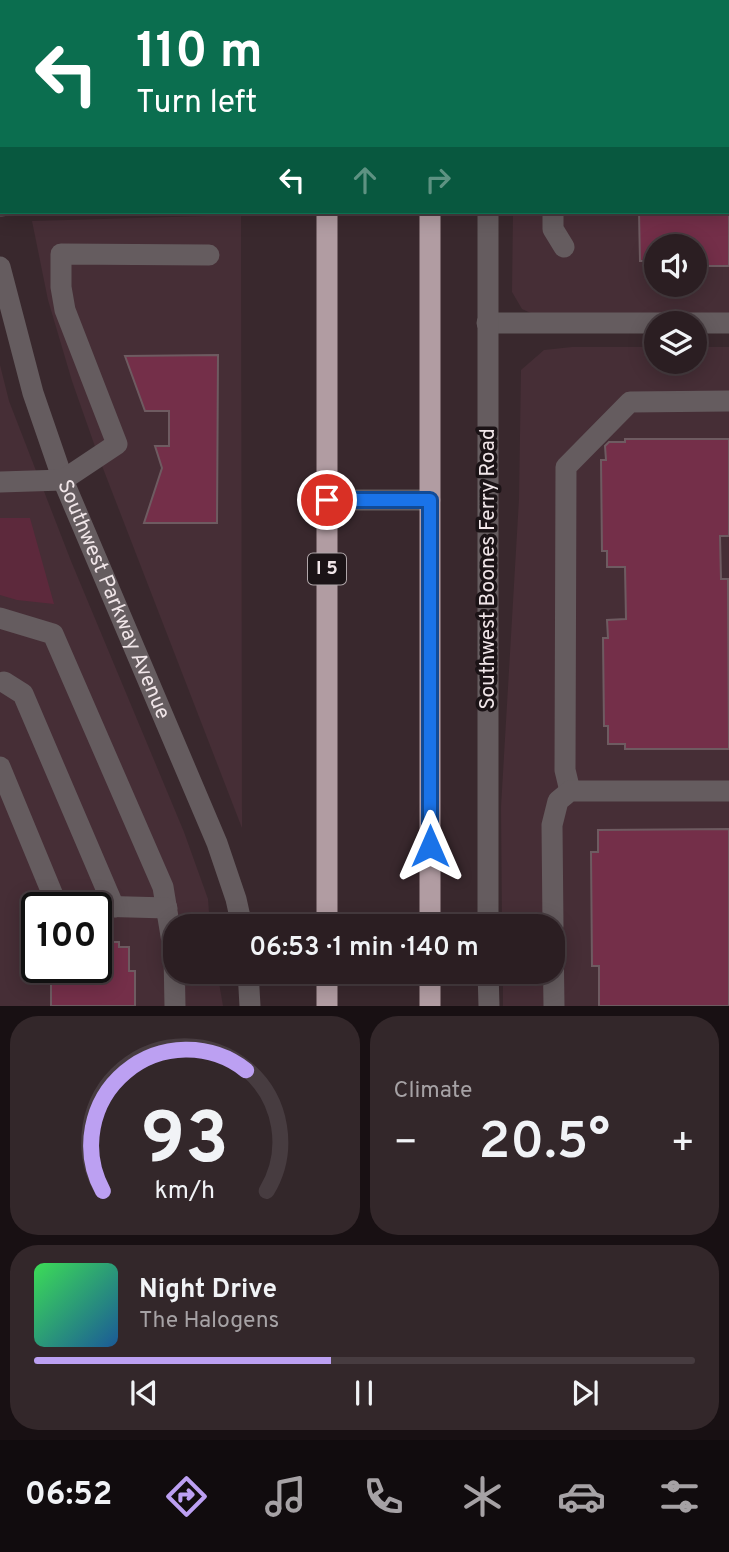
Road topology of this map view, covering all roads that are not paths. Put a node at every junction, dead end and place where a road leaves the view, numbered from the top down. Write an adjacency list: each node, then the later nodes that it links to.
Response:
1 (327, 214): 13 (highway, I 5)
2 (430, 214): 14 (highway)
3 (488, 214): 8 (street, Southwest Boones Ferry Road)
4 (553, 214): 5 (street)
5 (564, 247)
6 (209, 255): 11 (street)
7 (0, 267): 11 (street, Southwest Parkway Avenue)
8 (488, 323): 9 (street); 26 (street, Southwest Boones Ferry Road)
9 (729, 323)
10 (729, 401): 18 (street)
11 (63, 480): 12 (street); 23 (street, Southwest Parkway Avenue)
12 (0, 482)
13 (327, 500): 14 (street); 24 (highway, I 5)
14 (430, 500): 25 (highway)
15 (0, 618): 21 (street)
16 (1, 686): 20 (street)
17 (0, 767): 20 (street)
18 (570, 791): 19 (street); 27 (street)
19 (729, 791)
20 (114, 906): 21 (street)
21 (167, 908): 22 (street)
22 (168, 914)
23 (239, 914)
24 (327, 914)
25 (430, 914)
26 (488, 914)
27 (553, 914)
28 (174, 984): 34 (street)
29 (249, 984): 35 (street)
30 (327, 984): 36 (highway)
31 (430, 984): 37 (highway)
32 (488, 984): 38 (street)
33 (554, 984): 39 (street)
34 (174, 1006)
35 (250, 1006)
36 (327, 1006)
37 (430, 1006)
38 (489, 1006)
39 (554, 1006)

